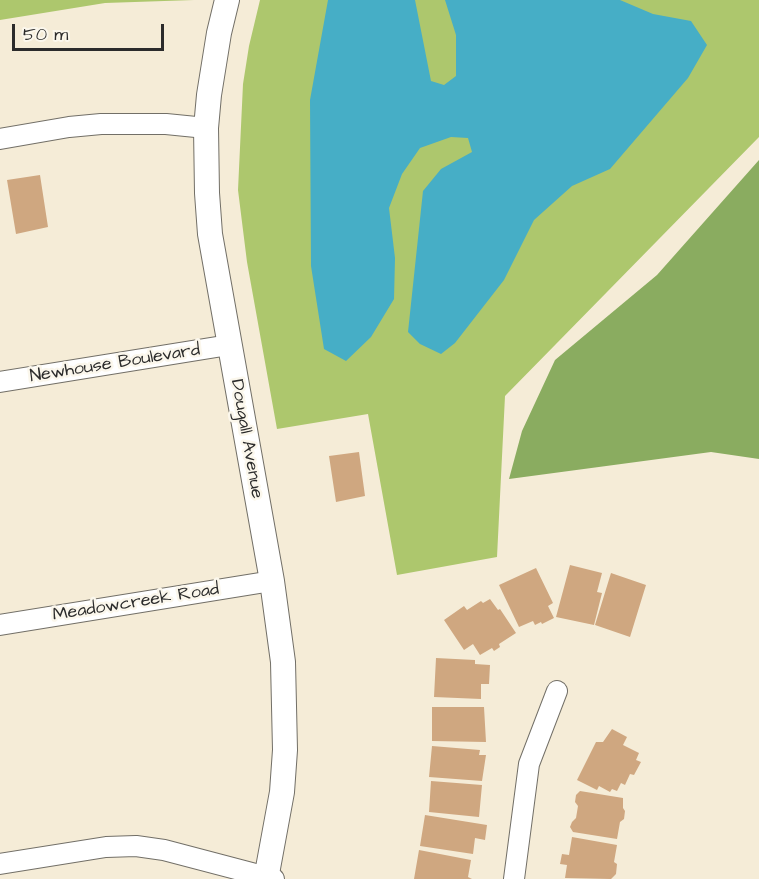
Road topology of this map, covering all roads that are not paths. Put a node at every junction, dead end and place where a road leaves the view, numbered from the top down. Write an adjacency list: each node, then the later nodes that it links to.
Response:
1 (227, 0): 2 (street, Dougall Avenue)
2 (206, 128): 3 (street); 4 (street, Dougall Avenue)
3 (0, 139)
4 (229, 345): 5 (street, Newhouse Boulevard); 6 (street, Dougall Avenue)
5 (0, 382)
6 (272, 581): 7 (street, Meadowcreek Road); 10 (street, Dougall Avenue)
7 (0, 625)
8 (557, 691): 11 (street)
9 (0, 864): 10 (street)
10 (269, 878)
11 (513, 879)

